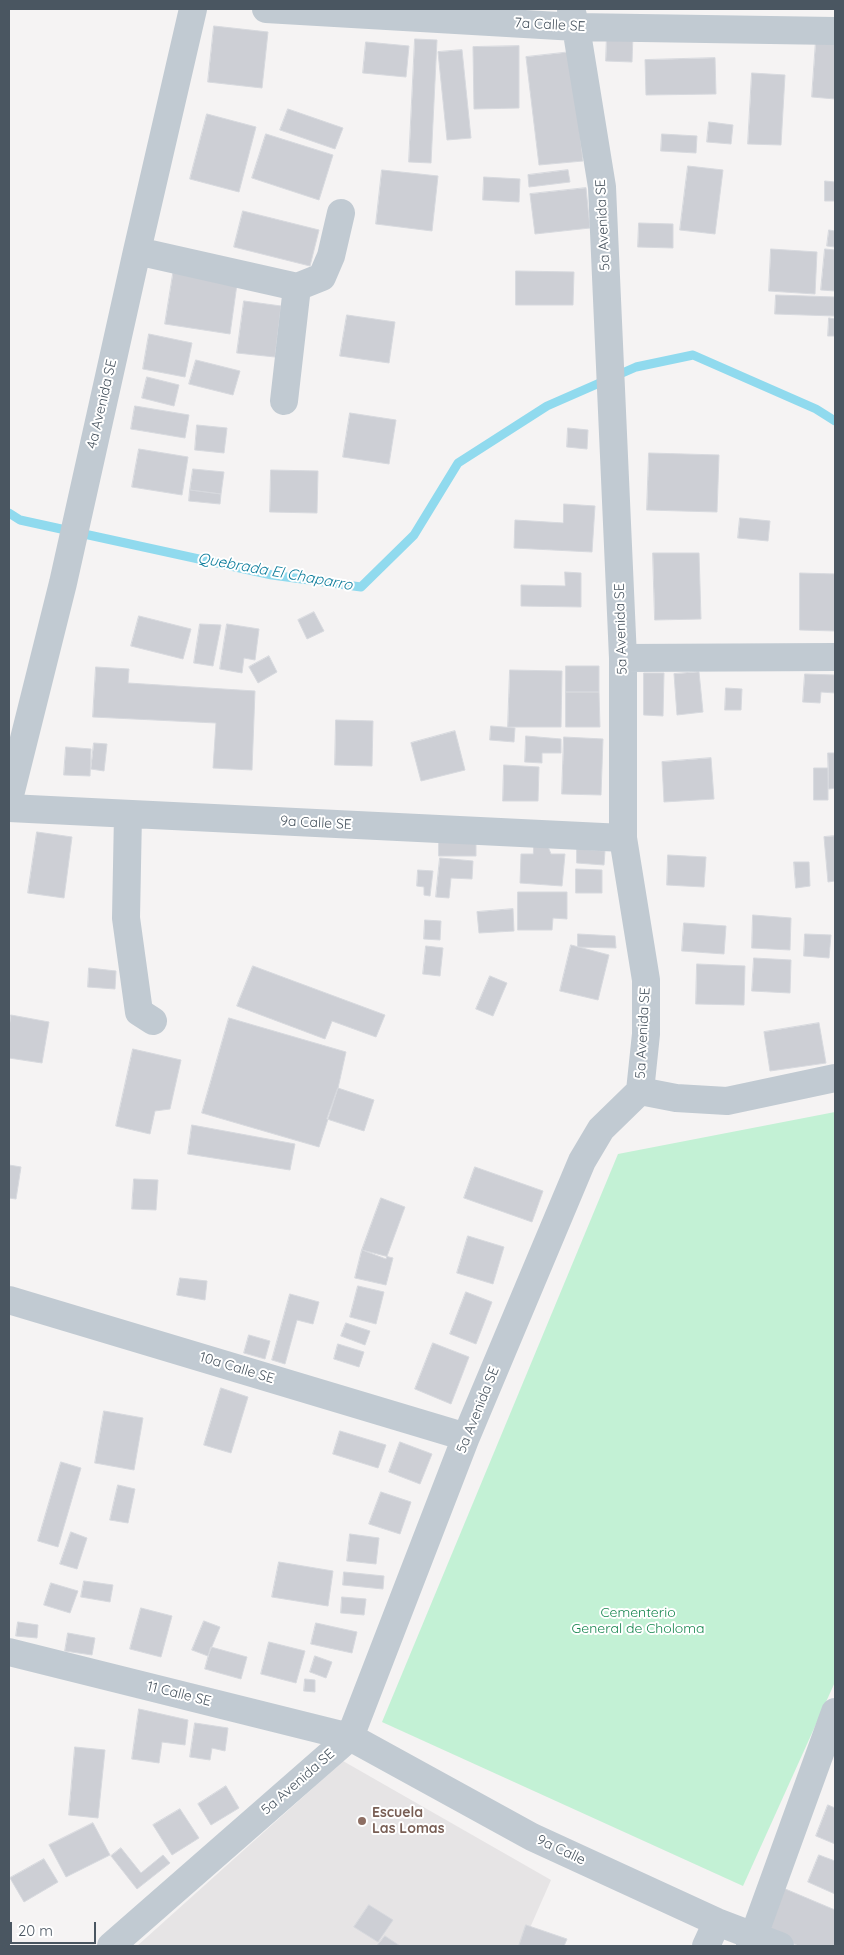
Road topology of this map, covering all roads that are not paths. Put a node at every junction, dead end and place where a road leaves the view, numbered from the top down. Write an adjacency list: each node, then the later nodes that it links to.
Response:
1 (194, 9): 6 (street, 4a Avenida SE)
2 (266, 9): 3 (street, 7a Calle SE)
3 (573, 18): 4 (street, 7a Calle SE); 10 (street, 5a Avenida SE)
4 (835, 31)
5 (341, 213): 7 (street)
6 (137, 251): 7 (street); 11 (street, 4a Avenida SE)
7 (297, 288): 8 (street)
8 (284, 401)
9 (835, 657): 10 (street)
10 (623, 658): 14 (street, 5a Avenida SE)
11 (9, 799)
12 (9, 808): 13 (street, 9a Calle SE)
13 (128, 814): 14 (street, 9a Calle SE); 15 (street)
14 (623, 838): 17 (street, 5a Avenida SE)
15 (153, 1022)
16 (835, 1078): 17 (street)
17 (640, 1091): 19 (street, 5a Avenida SE)
18 (9, 1300): 19 (street, 10a Calle SE)
19 (466, 1437): 22 (street, 5a Avenida SE)
20 (9, 1652): 22 (street, 11 Calle SE)
21 (835, 1712): 24 (street)
22 (350, 1737): 23 (street, 9a Calle); 25 (street, 5a Avenida SE)
23 (717, 1922): 24 (street, 9a Calle); 26 (street)
24 (752, 1941): 27 (street, 9a Calle)
25 (111, 1946)
26 (706, 1946)
27 (780, 1946)

